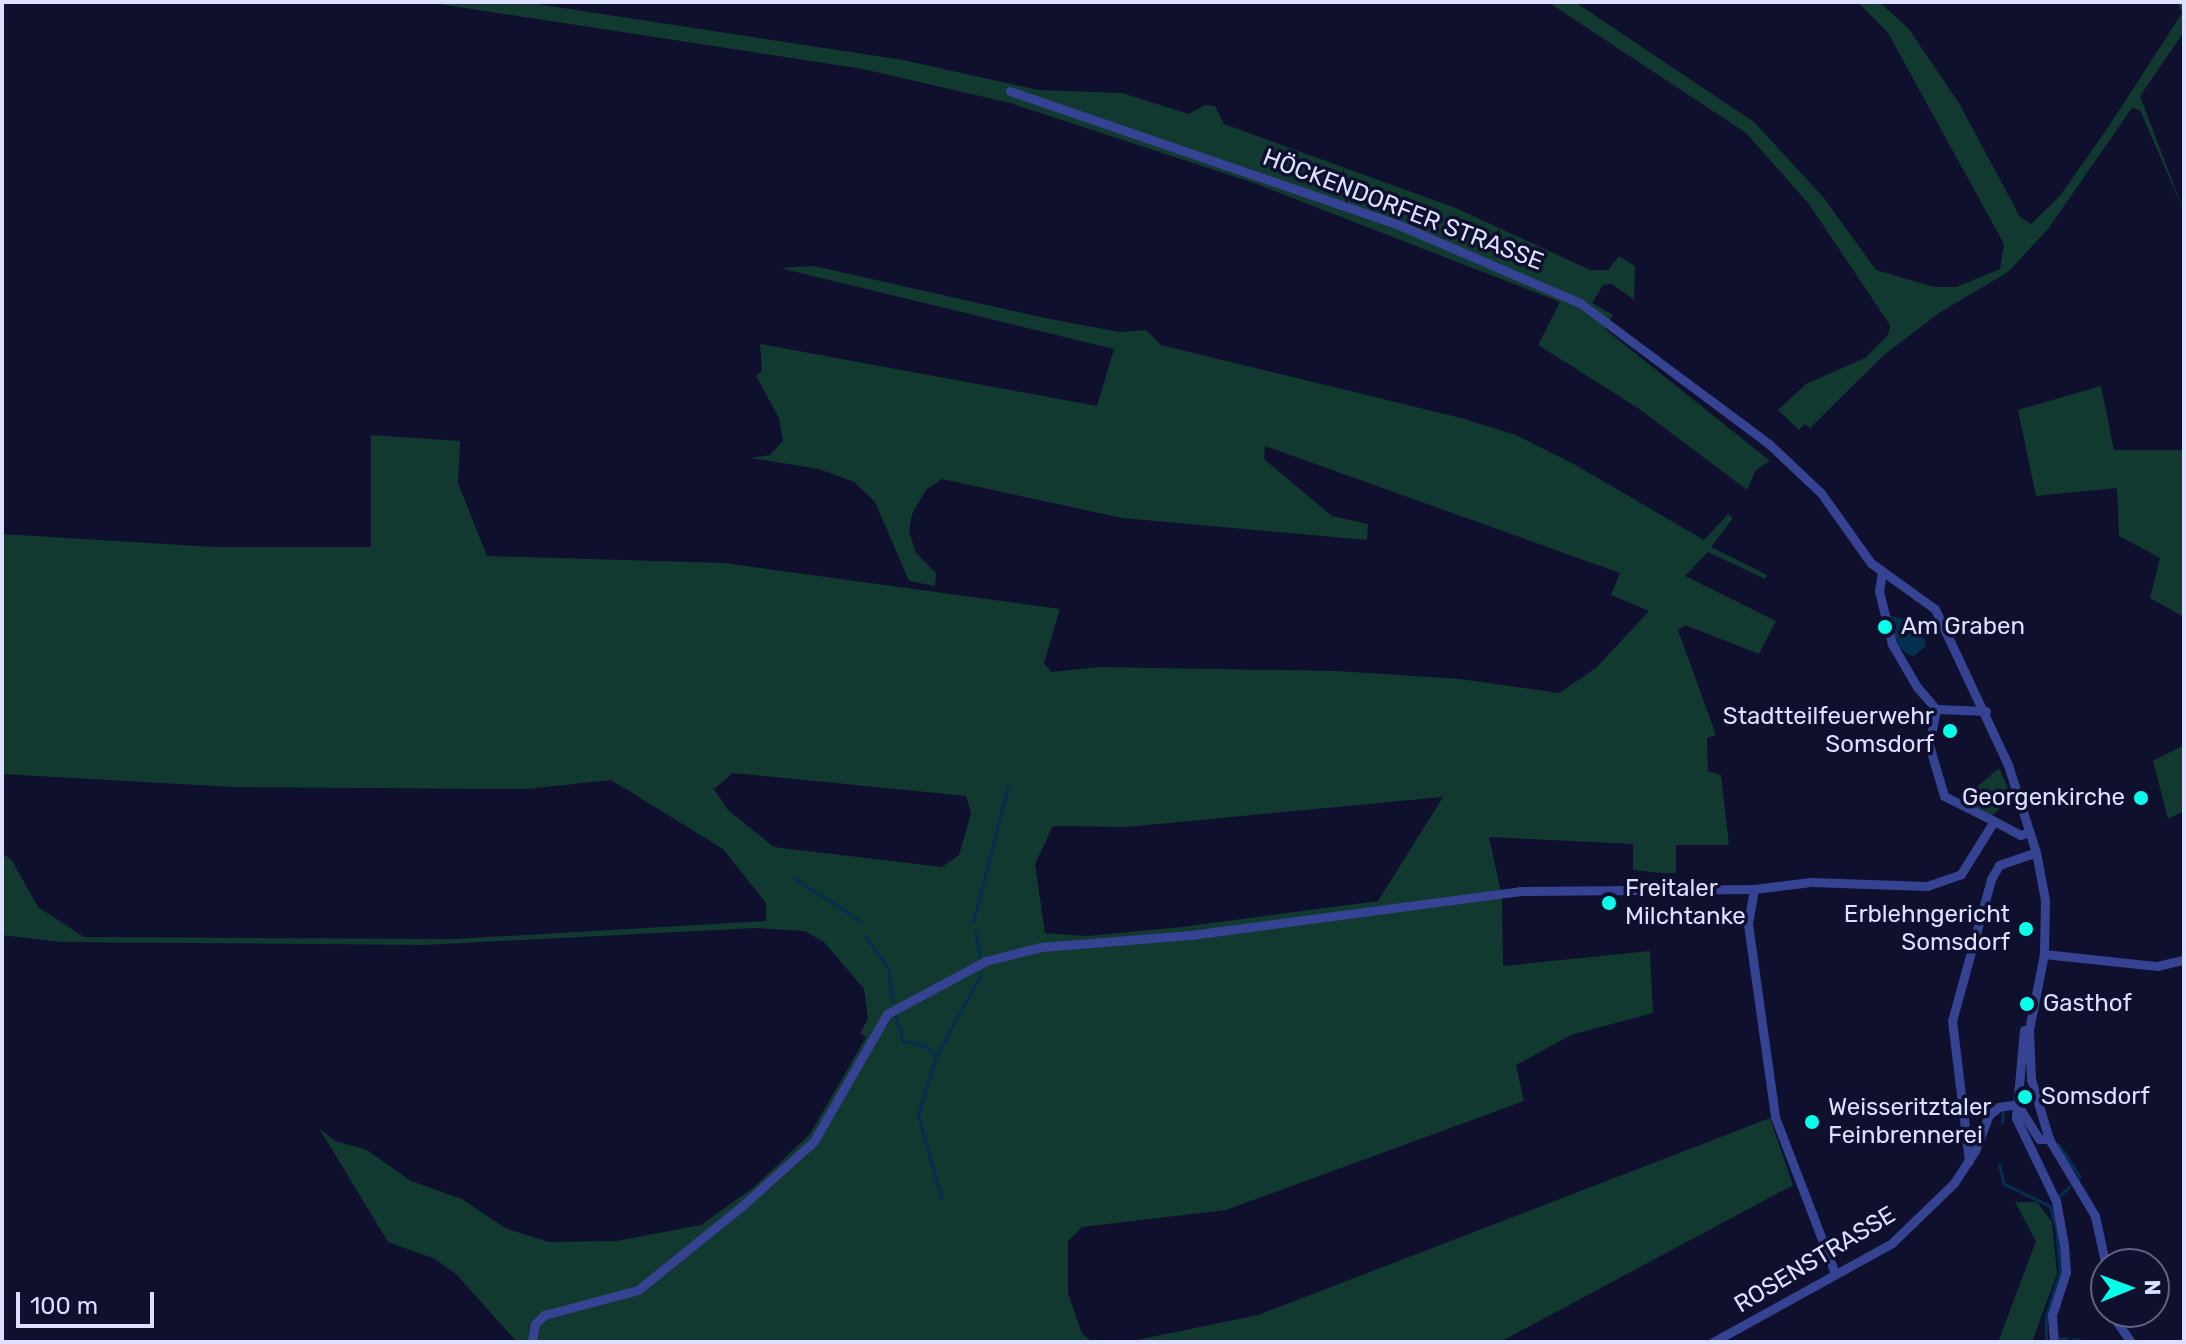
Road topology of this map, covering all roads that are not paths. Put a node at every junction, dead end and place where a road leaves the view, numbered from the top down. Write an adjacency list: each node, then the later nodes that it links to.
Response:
1 (1010, 91): 2 (street, HÖCKENDORFER STRASSE)
2 (1882, 572): 3 (street); 4 (street, HÖCKENDORFER STRASSE)
3 (1936, 709): 4 (street); 5 (street)
4 (1986, 711): 6 (street, HÖCKENDORFER STRASSE)
5 (1994, 821): 6 (street); 8 (street)
6 (2030, 832): 7 (street, HÖCKENDORFER STRASSE)
7 (2036, 852): 9 (street, HÖCKENDORFER STRASSE); 14 (street)
8 (1754, 889): 16 (street); 17 (street)
9 (2044, 954): 10 (street); 13 (street, HÖCKENDORFER STRASSE)
10 (2184, 960)
11 (2024, 1030): 12 (street)
12 (2017, 1104): 13 (street); 14 (street, ROSENSTRASSE); 19 (street)
13 (2049, 1139): 15 (street, HÖCKENDORFER STRASSE)
14 (1969, 1162): 16 (street, ROSENSTRASSE)
15 (2102, 1248)
16 (1834, 1271): 18 (street, ROSENSTRASSE)
17 (532, 1342)
18 (1713, 1342)
19 (2054, 1342)

